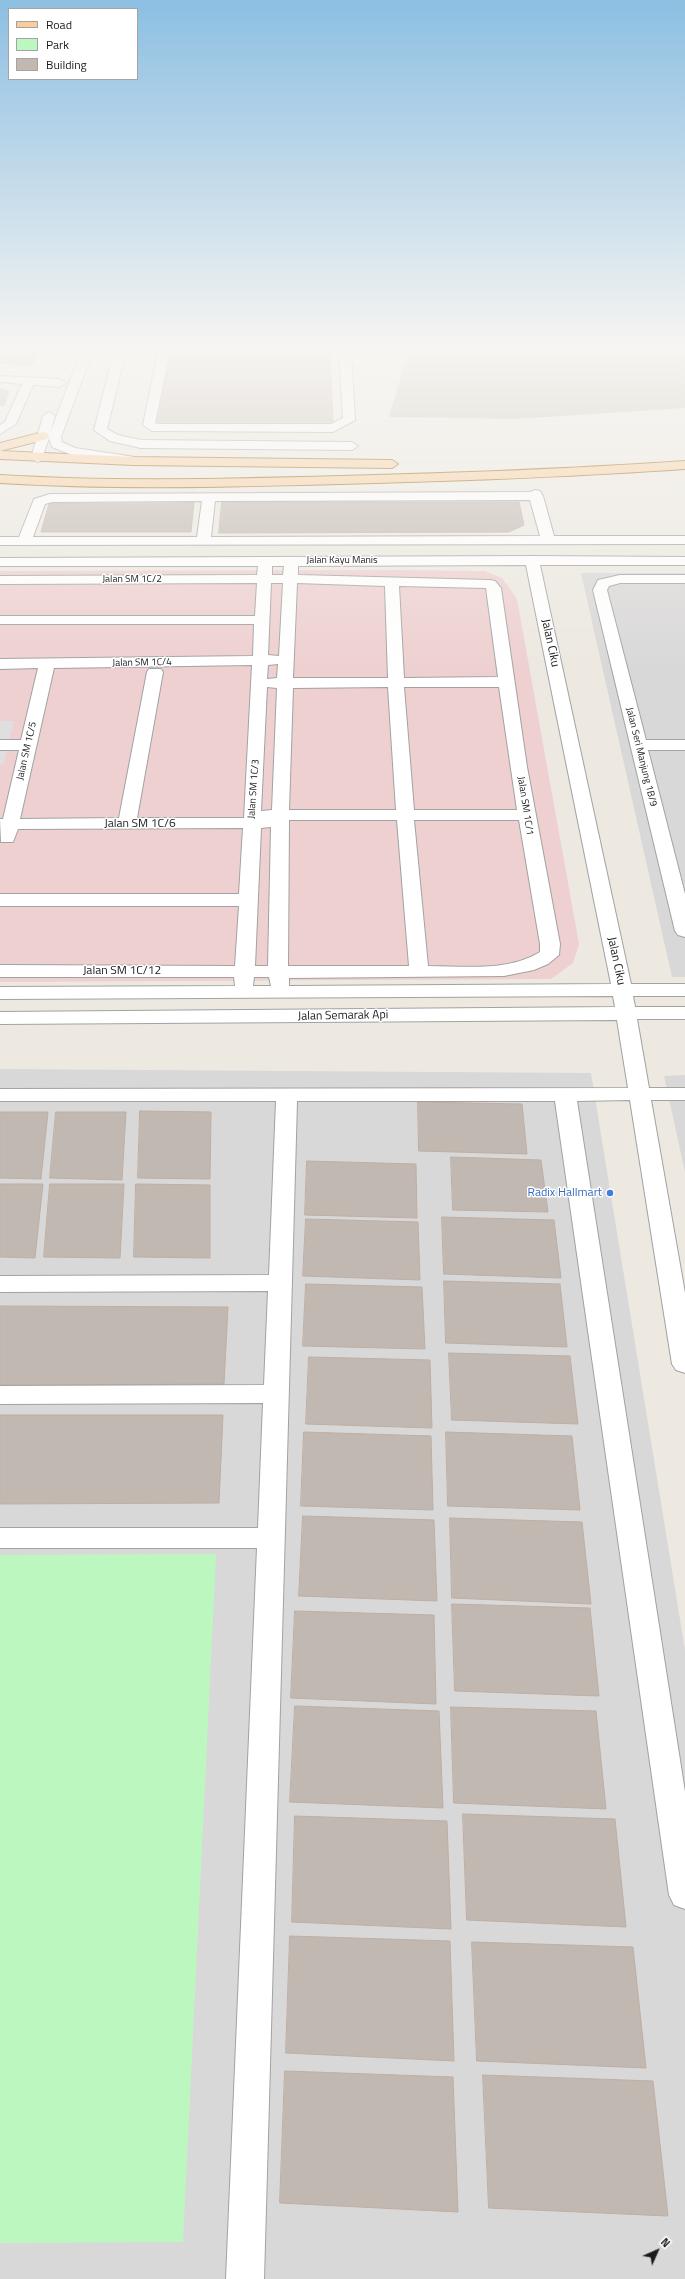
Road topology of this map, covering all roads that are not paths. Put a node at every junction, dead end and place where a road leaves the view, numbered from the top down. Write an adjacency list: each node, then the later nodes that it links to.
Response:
1 (29, 457): 4 (main road)
2 (111, 457): 5 (street)
3 (595, 457): 6 (main road)
4 (37, 458): 5 (main road); 9 (main road); 11 (main road)
5 (133, 461): 7 (main road)
6 (499, 462)
7 (404, 464)
8 (685, 465): 11 (main road)
9 (0, 472)
10 (0, 479): 11 (main road)
11 (223, 484)
12 (209, 499): 15 (street); 16 (street); 17 (street)
13 (685, 540): 16 (street)
14 (0, 541): 15 (street)
15 (24, 541): 17 (street)
16 (548, 541): 17 (street)
17 (203, 542)
18 (532, 560): 19 (street, Jalan Kayu Manis); 21 (street, Jalan Kayu Manis); 58 (street, Jalan Ciku)
19 (685, 560)
20 (266, 561): 21 (street, Jalan Kayu Manis); 22 (street, Jalan Kayu Manis); 23 (street, Jalan SM 1C/3)
21 (291, 561): 24 (street)
22 (0, 562)
23 (265, 579): 24 (street, Jalan SM 1C/2); 26 (street, Jalan SM 1C/2); 29 (street, Jalan SM 1C/3)
24 (290, 579): 27 (street, Jalan SM 1C/1); 33 (street)
25 (685, 579): 41 (street, Jalan Seri Manjung 1B/9)
26 (0, 580)
27 (392, 580): 36 (street, Jalan SM 1C/1); 37 (street)
28 (0, 620): 29 (street)
29 (263, 620): 32 (street, Jalan SM 1C/3)
30 (0, 664): 31 (street, Jalan SM 1C/4)
31 (45, 669): 32 (street, Jalan SM 1C/4); 34 (street, Jalan SM 1C/4); 35 (street, Jalan SM 1C/4); 40 (street, Jalan SM 1C/5)
32 (261, 671): 33 (street); 33 (street, Jalan SM 1C/4); 34 (street, Jalan SM 1C/4); 45 (street, Jalan SM 1C/3)
33 (284, 671): 37 (street); 46 (street)
34 (155, 672): 44 (street)
35 (0, 674)
36 (505, 682): 37 (street); 42 (street, Jalan SM 1C/1)
37 (394, 683): 43 (street)
38 (685, 744): 41 (street)
39 (0, 745): 40 (street)
40 (28, 745): 47 (street, Jalan SM 1C/5)
41 (638, 745): 50 (street, Jalan Seri Manjung 1B/9)
42 (526, 815): 43 (street, Jalan SM 1C/6); 54 (street, Jalan SM 1C/1)
43 (404, 816): 46 (street, Jalan SM 1C/6); 54 (street)
44 (127, 824): 45 (street, Jalan SM 1C/6); 47 (street, Jalan SM 1C/6)
45 (251, 825): 46 (street, Jalan SM 1C/6); 47 (street, Jalan SM 1C/6); 49 (street, Jalan SM 1C/3)
46 (279, 825): 53 (street)
47 (4, 831)
48 (0, 900): 49 (street)
49 (248, 900): 52 (street, Jalan SM 1C/3)
50 (685, 931)
51 (0, 971): 52 (street, Jalan SM 1C/12)
52 (244, 971): 53 (street, Jalan SM 1C/12); 56 (street, Jalan SM 1C/3)
53 (278, 971): 54 (street, Jalan SM 1C/1); 57 (street)
54 (419, 972)
55 (685, 990): 58 (street, Jalan Semarak Api)
56 (244, 991): 57 (street, Jalan Semarak Api); 59 (street, Jalan Semarak Api); 63 (street, Jalan SM 1C/3)
57 (280, 991): 58 (street, Jalan Semarak Api); 62 (street)
58 (622, 991): 60 (street, Jalan Ciku)
59 (0, 993)
60 (625, 1013): 61 (street, Jalan Semarak Api); 62 (street, Jalan Semarak Api); 69 (street, Jalan Ciku)
61 (685, 1013)
62 (279, 1016): 63 (street, Jalan Semarak Api)
63 (245, 1017): 64 (street, Jalan Semarak Api)
64 (0, 1018)
65 (287, 1093): 66 (street); 68 (street); 71 (street)
66 (565, 1094): 69 (street); 78 (street)
67 (685, 1094): 69 (street)
68 (0, 1095)
69 (640, 1095): 70 (street, Jalan Ciku)
70 (678, 1279): 73 (street, Jalan Ciku)
71 (280, 1283): 72 (street); 74 (street)
72 (0, 1284)
73 (685, 1364)
74 (277, 1394): 75 (street); 77 (street)
75 (0, 1395)
76 (0, 1538): 77 (street)
77 (271, 1538): 79 (street)
78 (685, 1895)
79 (246, 2279)

